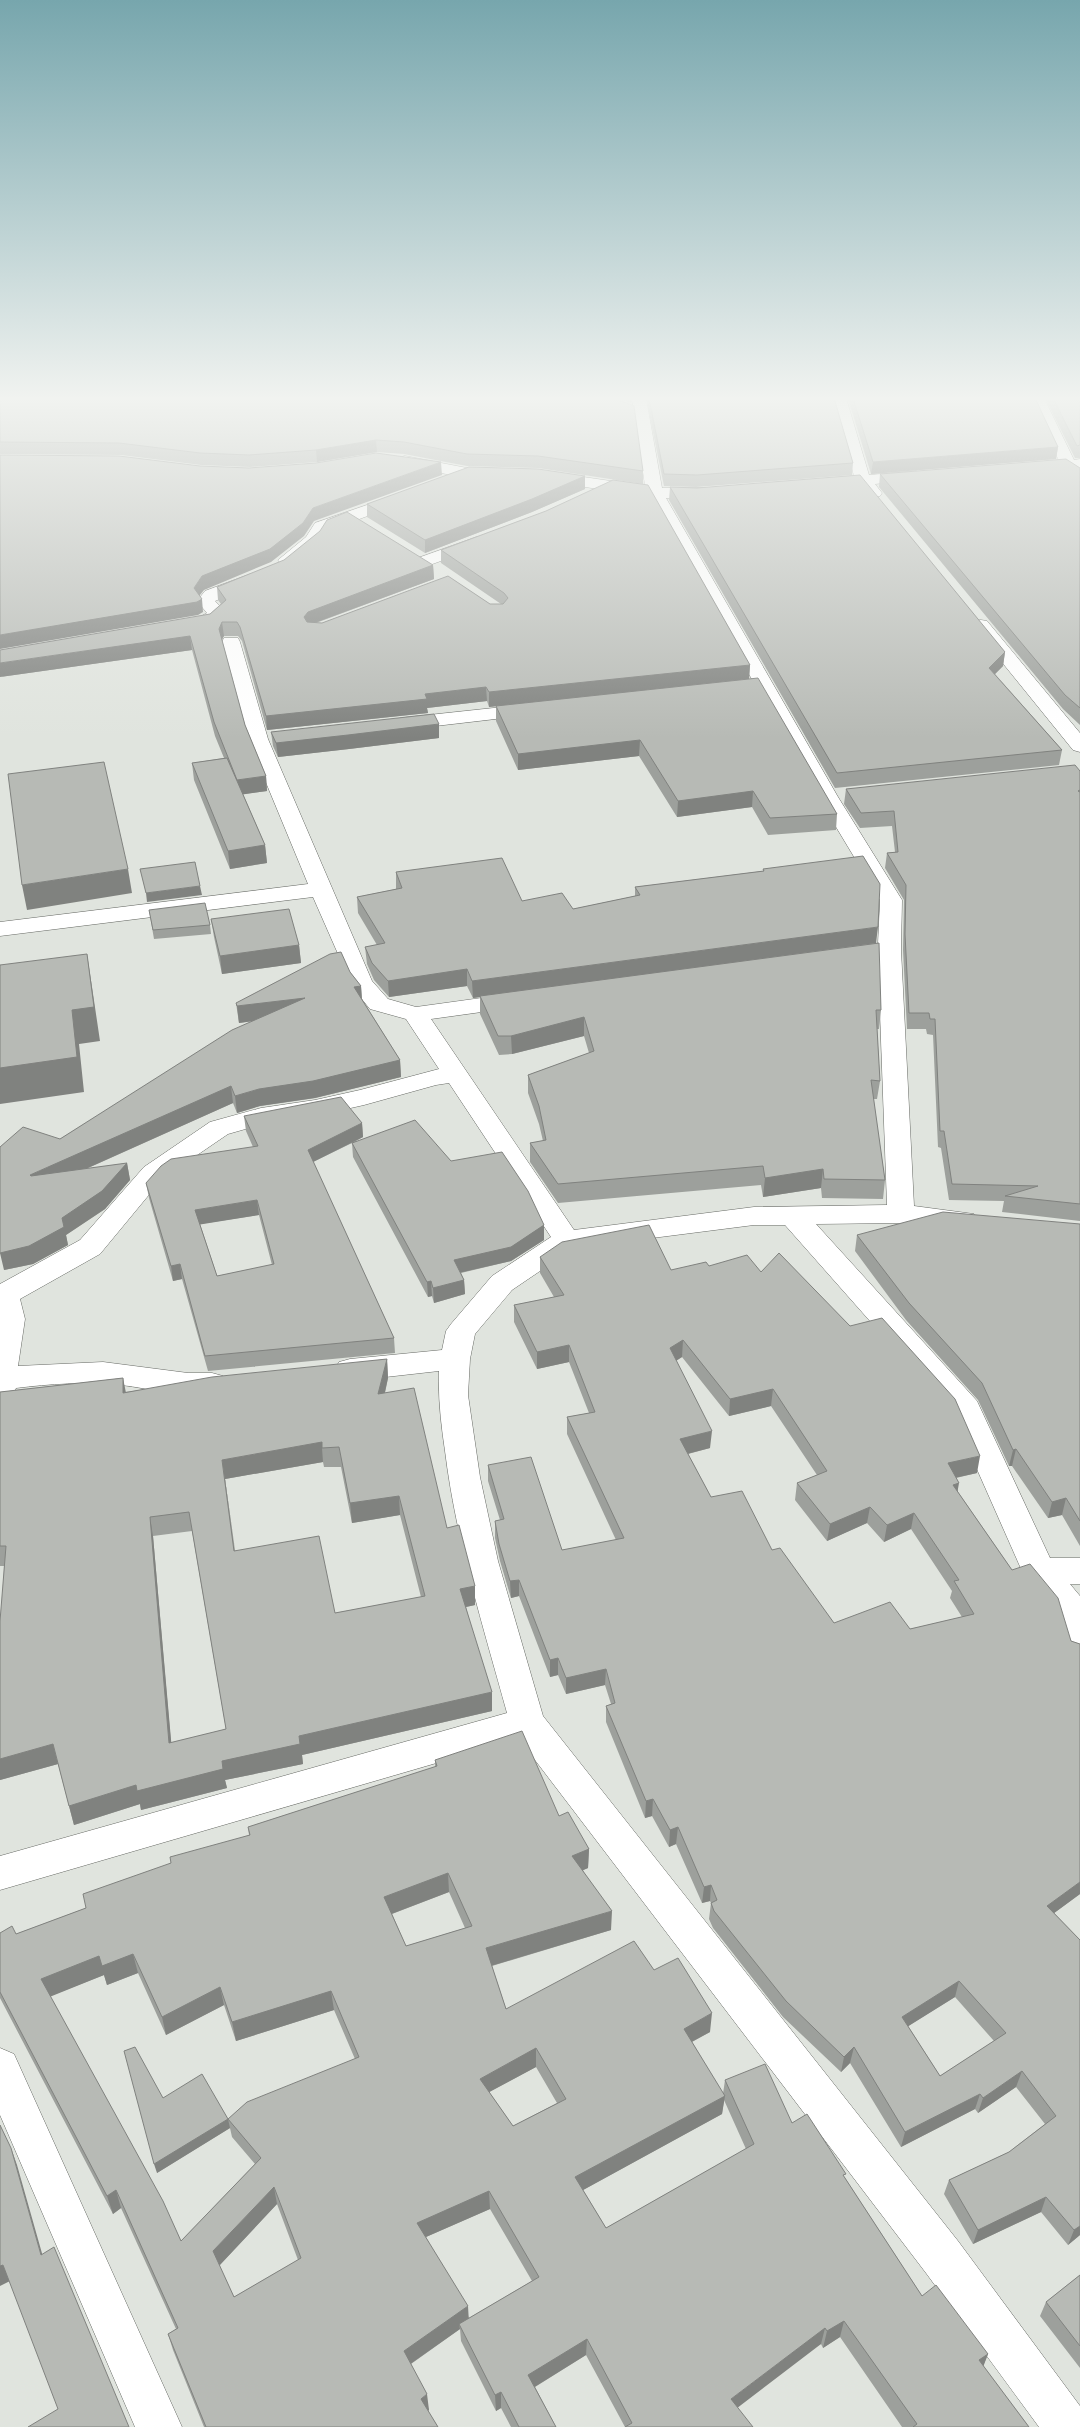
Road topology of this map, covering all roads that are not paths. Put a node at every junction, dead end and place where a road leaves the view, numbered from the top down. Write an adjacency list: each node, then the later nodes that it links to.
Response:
1 (366, 511): 3 (street)
2 (664, 511): 17 (street)
3 (351, 517): 4 (street); 10 (street)
4 (368, 527)
5 (495, 535): 7 (street)
6 (408, 552): 7 (street)
7 (424, 562): 8 (street)
8 (443, 576)
9 (968, 609): 14 (street)
10 (166, 629)
11 (231, 642): 15 (street)
12 (546, 708): 13 (street)
13 (387, 725)
14 (1080, 746)
15 (321, 889): 16 (street); 20 (street)
16 (0, 929)
17 (889, 950): 18 (street); 22 (street)
18 (820, 959)
19 (543, 997): 20 (street)
20 (415, 1014): 21 (street)
21 (456, 1074): 25 (street); 26 (street)
22 (901, 1214): 23 (street); 24 (street)
23 (792, 1215): 25 (street); 32 (street)
24 (990, 1222)
25 (567, 1240): 27 (street)
26 (3, 1295): 30 (street)
27 (455, 1359): 28 (street); 34 (street)
28 (326, 1373)
29 (239, 1382): 30 (street)
30 (2, 1385)
31 (1080, 1570): 32 (street)
32 (1039, 1571): 33 (street)
33 (1080, 1647)
34 (527, 1722): 35 (street); 38 (street)
35 (0, 1873)
36 (0, 2068): 37 (street)
37 (160, 2427)
38 (1067, 2427)

